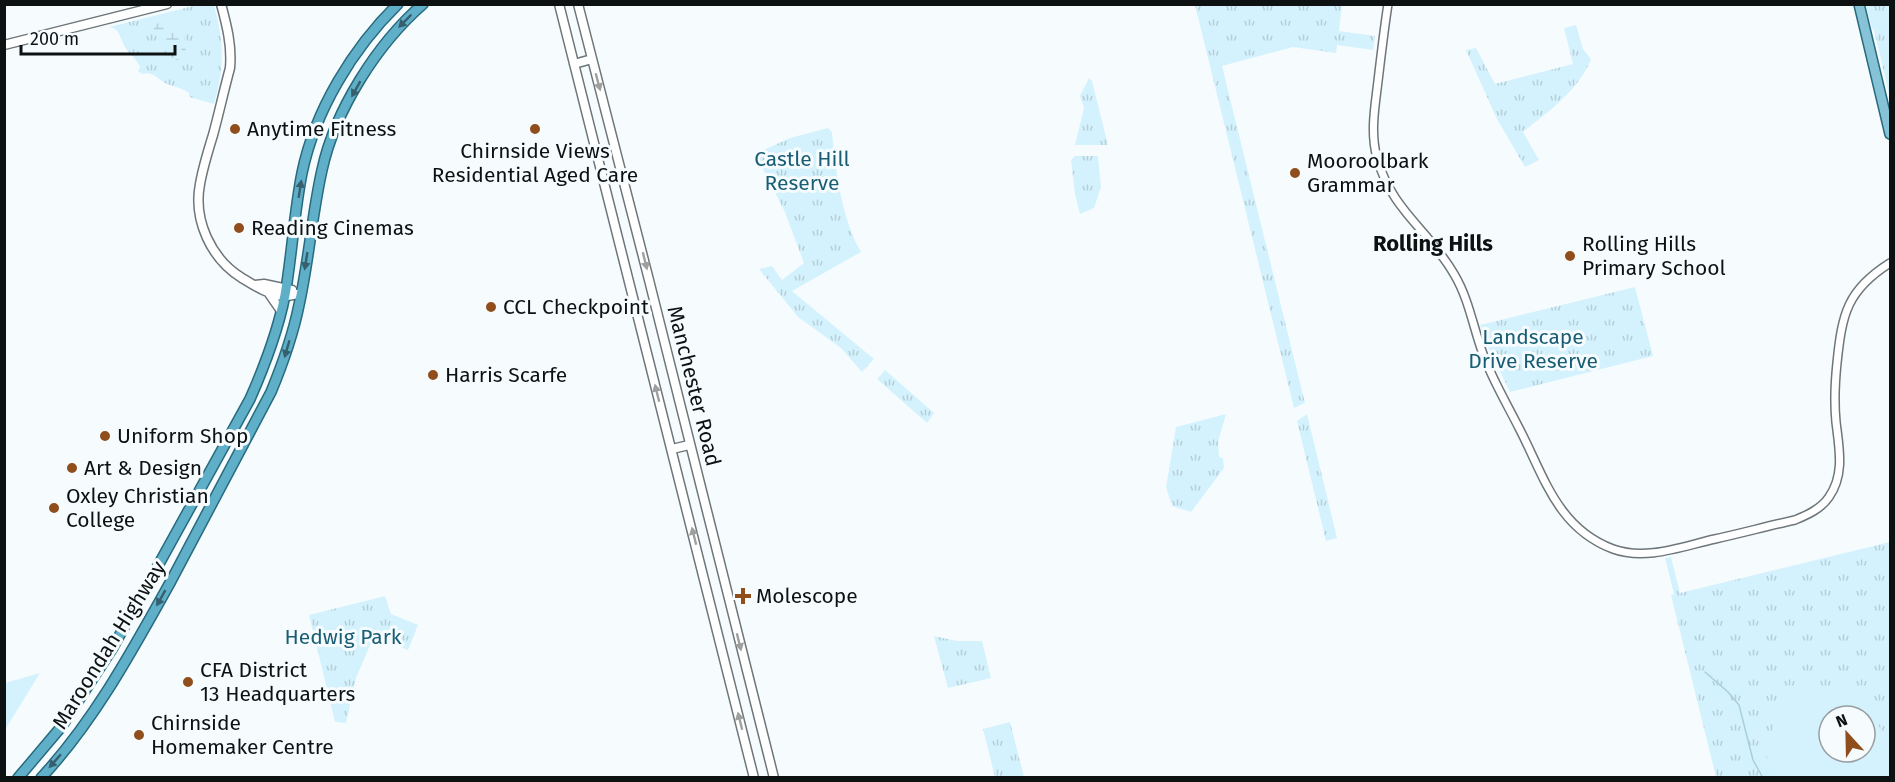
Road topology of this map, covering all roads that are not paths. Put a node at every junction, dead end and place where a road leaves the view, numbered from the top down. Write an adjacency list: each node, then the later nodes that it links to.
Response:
1 (167, 4): 9 (main road)
2 (222, 4): 14 (main road)
3 (398, 4): 16 (highway, Maroondah Highway, one-way to 3)
4 (423, 4): 17 (highway, Maroondah Highway, one-way to 17)
5 (559, 4): 11 (main road, Manchester Road)
6 (578, 4): 10 (main road, Manchester Road)
7 (1388, 4): 13 (street)
8 (1859, 4): 12 (main road)
9 (4, 45)
10 (592, 59): 11 (main road); 19 (main road, Manchester Road, one-way to 19)
11 (574, 64): 20 (main road, Manchester Road, one-way to 11)
12 (1890, 134)
13 (1890, 263)
14 (255, 285): 15 (main road); 16 (main road)
15 (268, 292): 16 (main road); 18 (main road)
16 (285, 293): 17 (main road); 18 (highway, Maroondah Highway)
17 (302, 293): 24 (highway, Maroondah Highway, one-way to 24)
18 (281, 311): 23 (highway, Maroondah Highway)
19 (689, 445): 20 (main road); 21 (main road, Manchester Road)
20 (672, 449): 22 (main road, Manchester Road, one-way to 20)
21 (725, 585): 22 (main road); 26 (main road, Manchester Road, one-way to 26)
22 (708, 593): 25 (main road, Manchester Road, one-way to 22)
23 (18, 777)
24 (41, 777)
25 (754, 777)
26 (774, 777)

